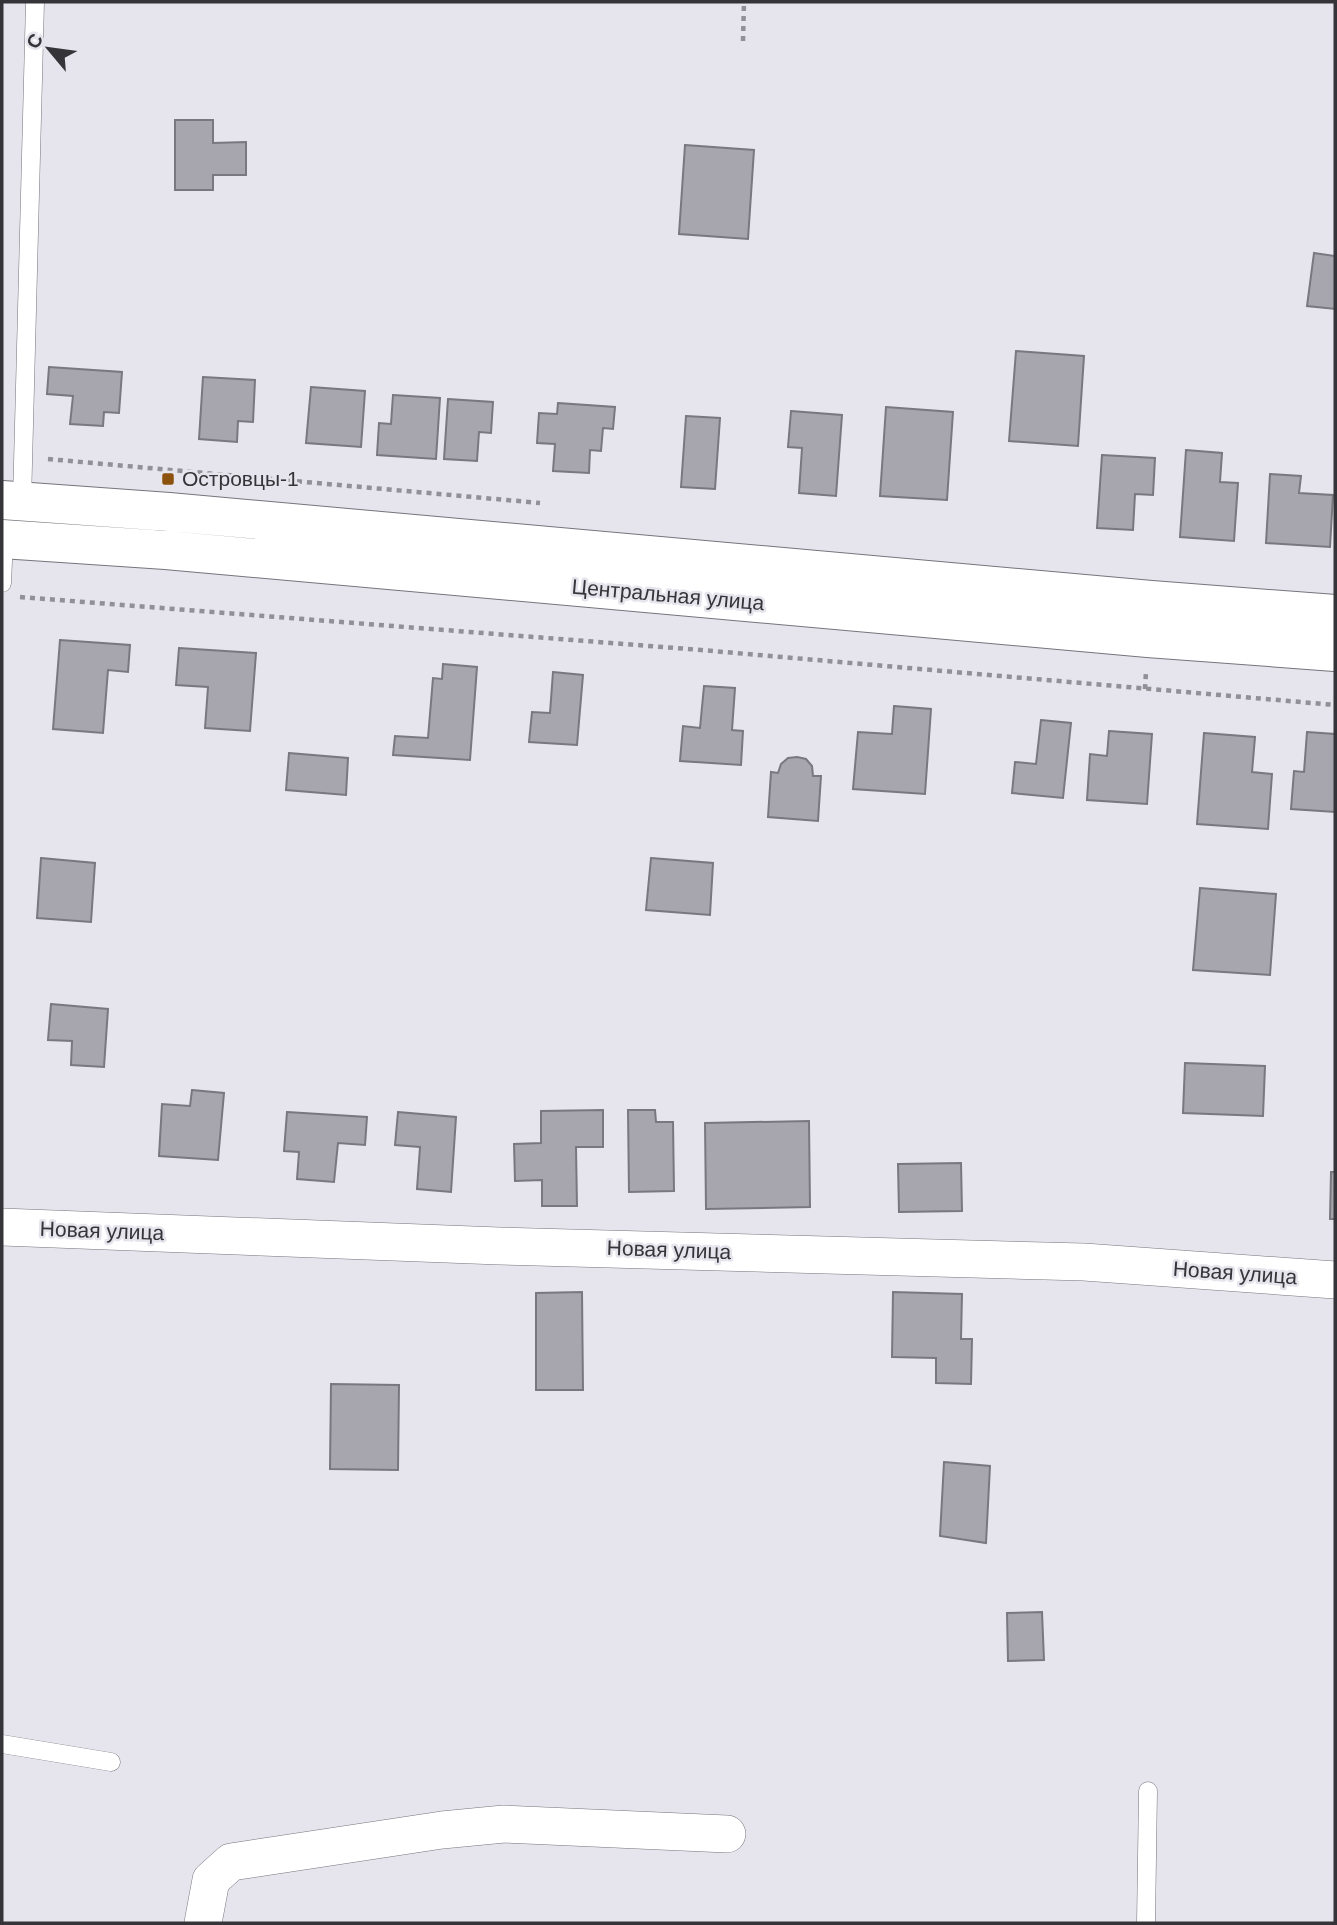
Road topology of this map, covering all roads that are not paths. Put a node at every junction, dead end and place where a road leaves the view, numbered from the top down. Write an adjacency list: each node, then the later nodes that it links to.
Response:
1 (35, 2): 2 (lane)
2 (12, 501): 5 (main road, Центральная улица)
3 (3, 539): 4 (lane); 6 (main road, Центральная улица)
4 (8, 590)
5 (1335, 614)
6 (1335, 652)
7 (2, 1227): 8 (street, Новая улица)
8 (1335, 1280)
9 (2, 1744): 10 (lane)
10 (110, 1762)
11 (1148, 1791): 14 (lane)
12 (727, 1834): 13 (street)
13 (203, 1923)
14 (1146, 1923)

